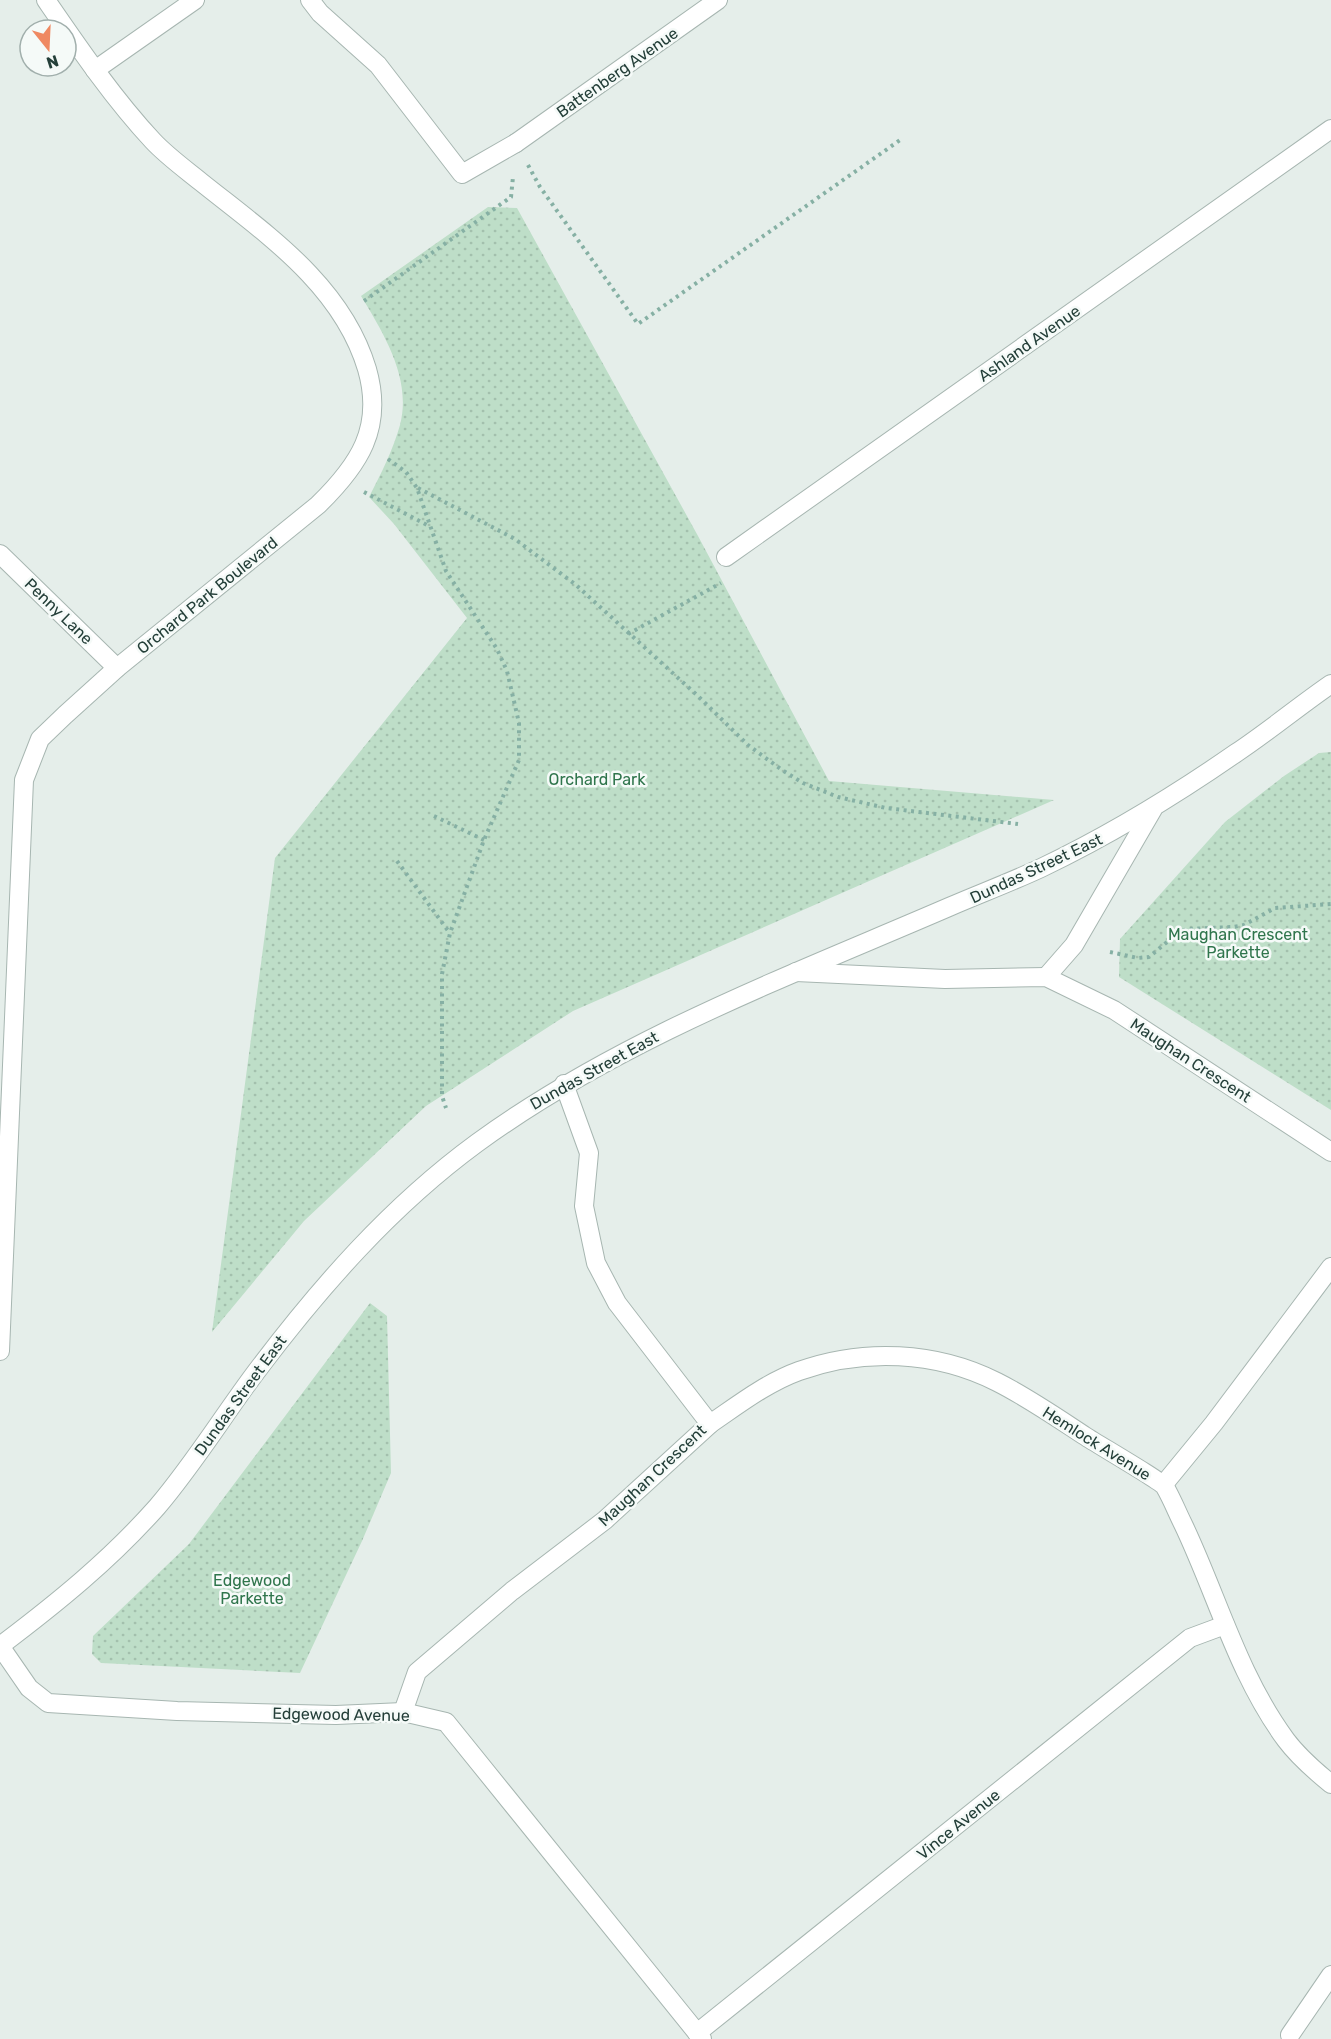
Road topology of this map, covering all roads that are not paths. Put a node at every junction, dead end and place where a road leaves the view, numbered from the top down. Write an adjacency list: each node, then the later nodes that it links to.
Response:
1 (46, 0): 5 (street, Orchard Park Boulevard)
2 (195, 0): 5 (street)
3 (310, 0): 4 (street, Battenberg Avenue)
4 (718, 0)
5 (95, 70): 9 (street, Orchard Park Boulevard)
6 (1331, 129): 8 (street, Ashland Avenue)
7 (0, 554): 9 (street, Penny Lane)
8 (726, 557)
9 (117, 668): 17 (street, Orchard Park Boulevard)
10 (1331, 684): 11 (street, Dundas Street East)
11 (1153, 809): 12 (street, Dundas Street East); 13 (street)
12 (796, 972): 13 (street, Maughan Crescent); 14 (street, Dundas Street East)
13 (1046, 976): 15 (street, Maughan Crescent)
14 (564, 1084): 19 (street, Maughan Crescent); 22 (street, Dundas Street East)
15 (1331, 1152)
16 (1331, 1267): 20 (street)
17 (1, 1306): 18 (street, Orchard Park Boulevard)
18 (0, 1352)
19 (710, 1424): 20 (street, Hemlock Avenue); 23 (street, Maughan Crescent)
20 (1164, 1484): 21 (street, Hemlock Avenue)
21 (1225, 1625): 24 (street, Hemlock Avenue); 27 (street, Vince Avenue)
22 (0, 1646): 23 (street, Edgewood Avenue)
23 (403, 1712): 27 (street, Edgewood Avenue)
24 (1331, 1784)
25 (1331, 1975): 26 (street)
26 (1290, 2035)
27 (699, 2036)

